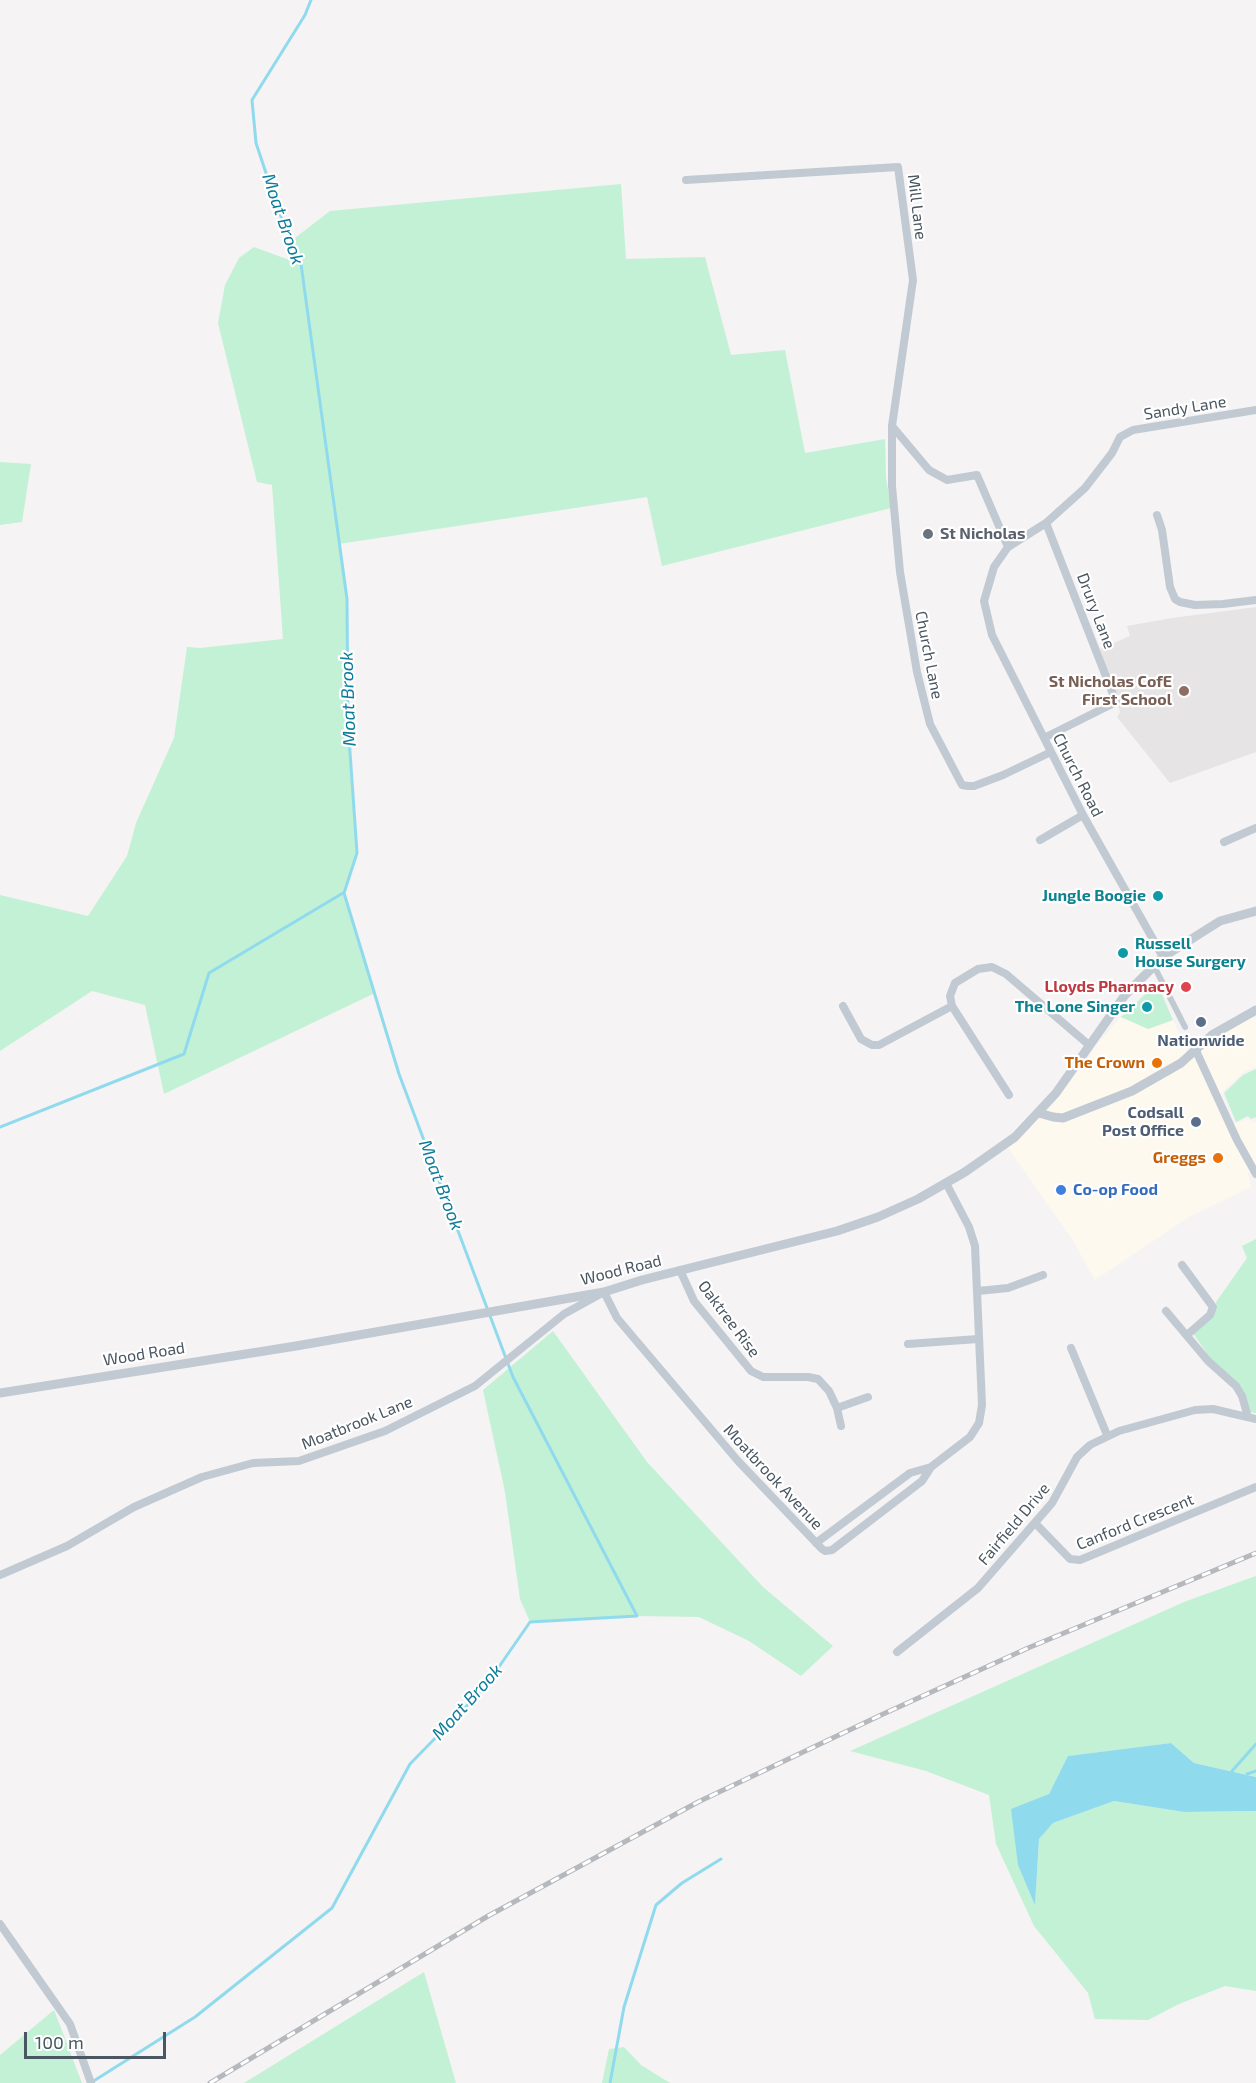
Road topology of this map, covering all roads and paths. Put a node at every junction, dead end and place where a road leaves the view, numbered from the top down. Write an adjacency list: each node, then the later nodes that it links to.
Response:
1 (686, 180): 3 (street, Mill Lane)
2 (1256, 410): 4 (street, Sandy Lane)
3 (892, 426): 7 (street); 10 (street, Church Lane)
4 (1120, 437): 6 (street, Church Road)
5 (1157, 515): 8 (street)
6 (1046, 523): 7 (street, Church Road); 9 (street, Drury Lane)
7 (1008, 547): 9 (street, Church Road)
8 (1256, 600)
9 (1044, 738): 10 (street, Church Road)
10 (1051, 752): 11 (street, Church Road)
11 (1083, 815): 13 (street); 16 (street, Church Road)
12 (1256, 828): 14 (street)
13 (1040, 840)
14 (1224, 842)
15 (1256, 911): 16 (street, Wood Road)
16 (1163, 957): 17 (street, Wood Road)
17 (1154, 966): 21 (street); 22 (street, Wood Road)
18 (843, 1006): 19 (street)
19 (952, 1006): 22 (street); 24 (street)
20 (1256, 1010): 23 (street)
21 (1185, 1027)
22 (1089, 1046): 25 (street, Wood Road)
23 (1197, 1047): 25 (street); 26 (street)
24 (1009, 1095)
25 (1039, 1113): 27 (street, Wood Road)
26 (1256, 1174)
27 (946, 1184): 29 (street, Wood Road); 31 (street, Moatbrook Avenue)
28 (1182, 1265): 34 (street)
29 (680, 1270): 32 (street, Wood Road); 40 (street, Oaktree Rise)
30 (1043, 1275): 31 (street)
31 (978, 1291): 35 (street, Moatbrook Avenue)
32 (604, 1292): 38 (street, Wood Road); 47 (street, Moatbrook Avenue); 48 (street, Moatbrook Lane)
33 (1166, 1311): 34 (street)
34 (1187, 1335): 41 (street)
35 (978, 1339): 36 (street); 44 (street, Moatbrook Avenue)
36 (908, 1344)
37 (1071, 1348): 43 (street)
38 (0, 1393)
39 (868, 1398): 40 (street)
40 (837, 1408): 42 (street, Oaktree Rise)
41 (1252, 1418): 43 (street, Fairfield Drive)
42 (841, 1426)
43 (1107, 1436): 46 (street, Fairfield Drive)
44 (931, 1467): 47 (street); 47 (street, Moatbrook Avenue)
45 (1256, 1486): 46 (street, Canford Crescent)
46 (1036, 1524): 49 (street, Fairfield Drive)
47 (816, 1543)
48 (0, 1575)
49 (897, 1653)
50 (0, 1924): 51 (street)
51 (91, 2083)

